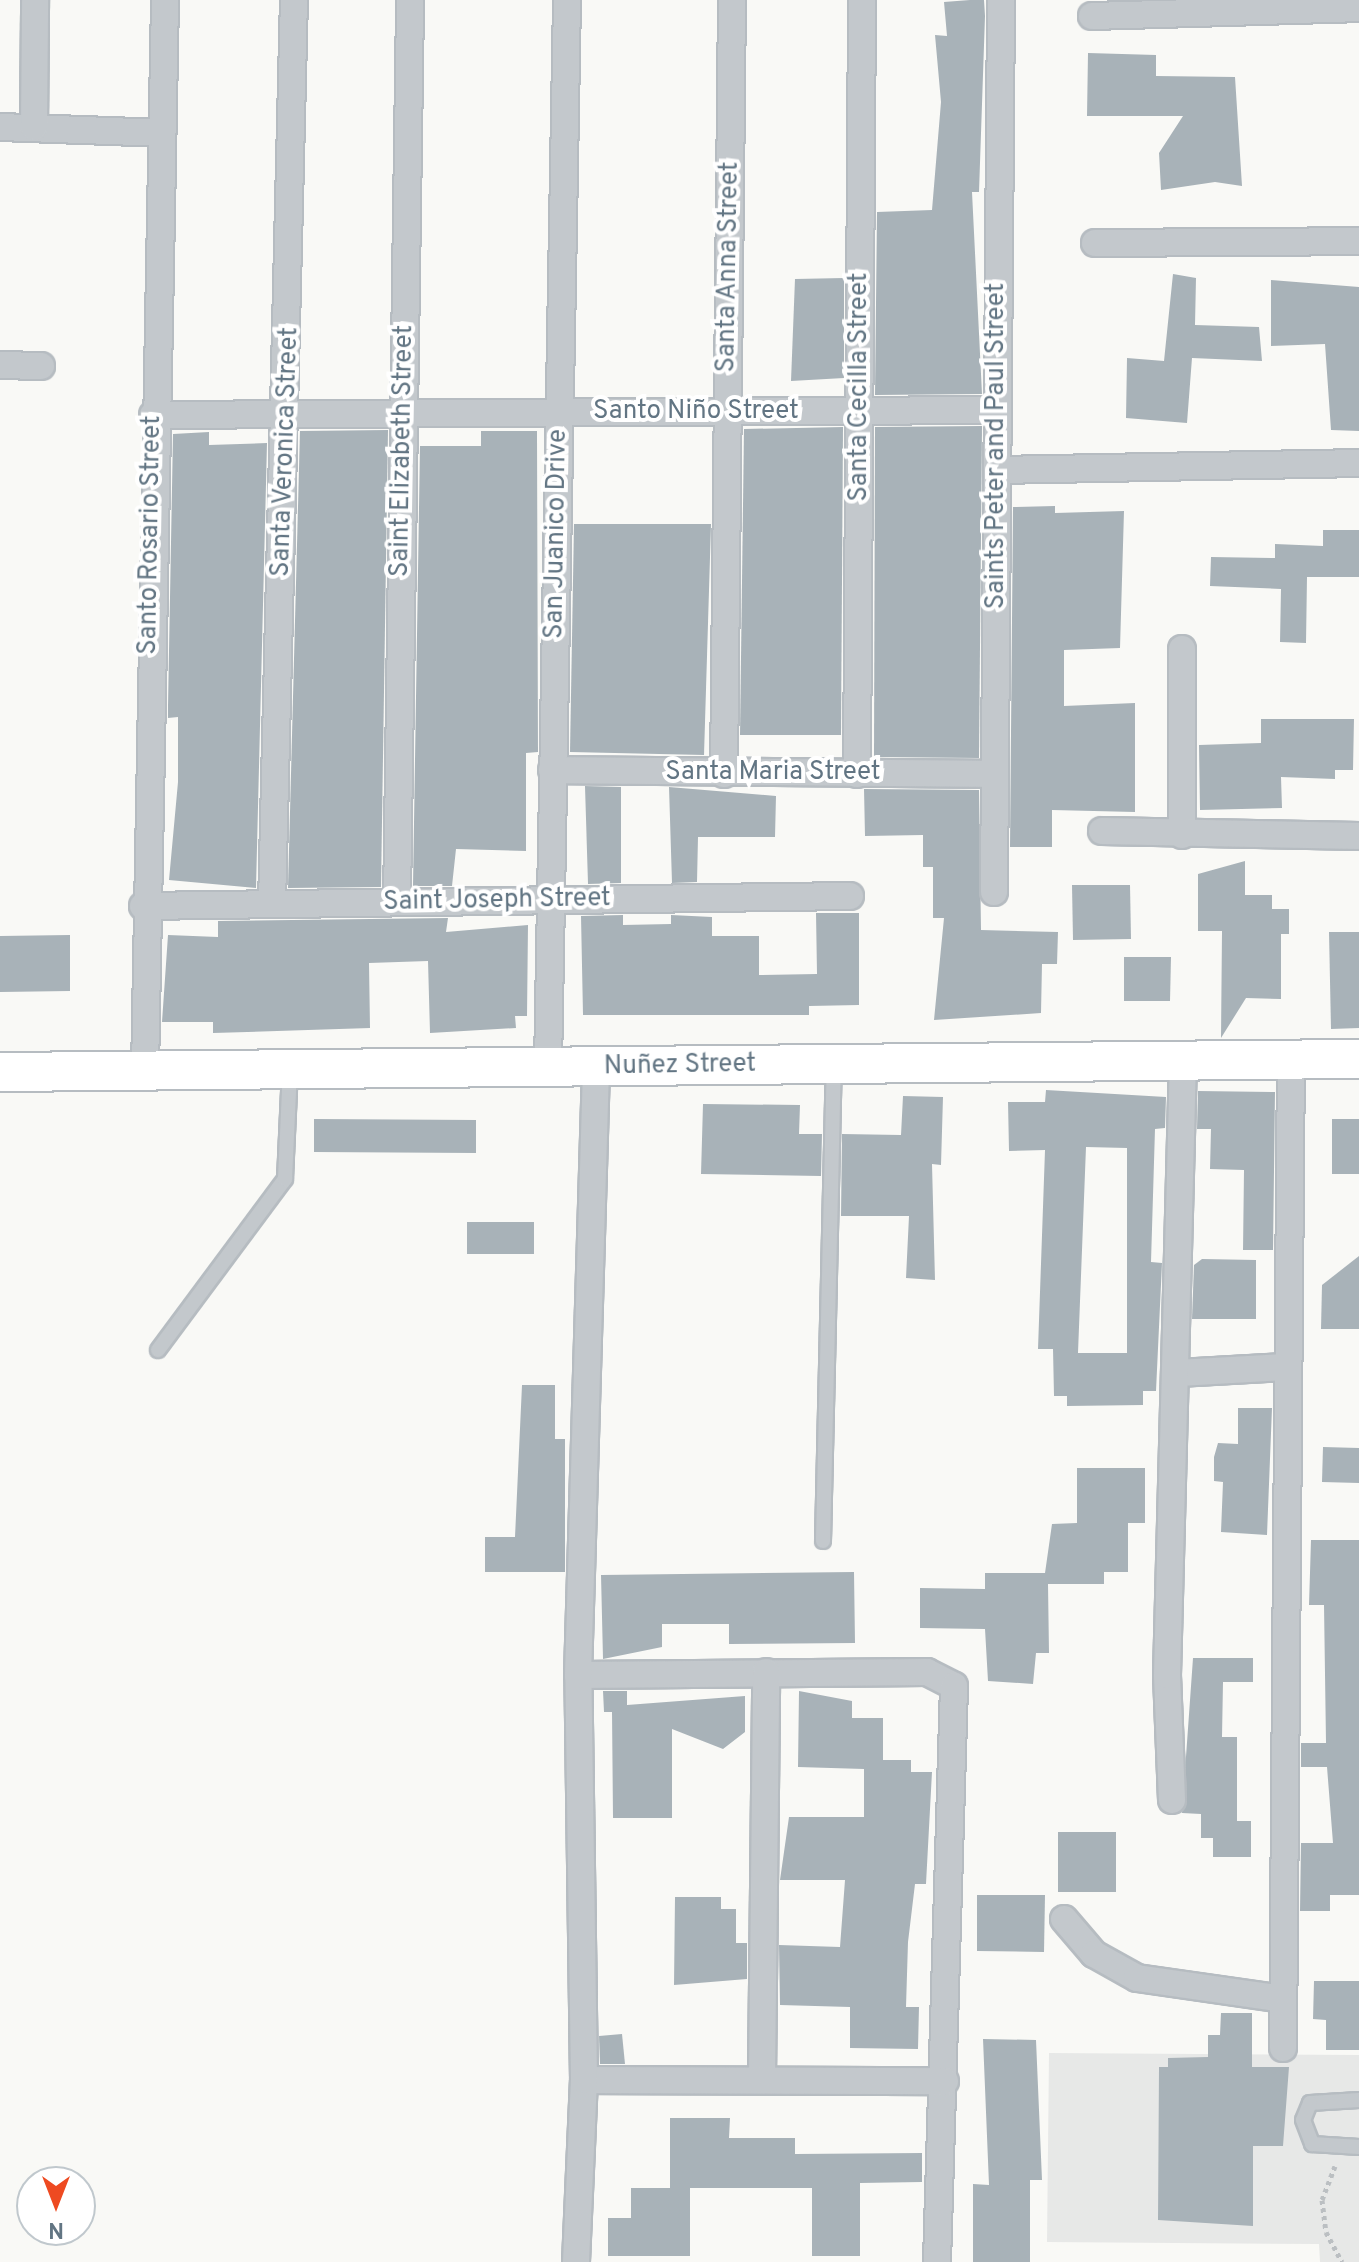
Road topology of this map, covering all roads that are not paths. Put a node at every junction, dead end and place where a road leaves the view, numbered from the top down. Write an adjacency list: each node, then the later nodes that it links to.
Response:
1 (35, 0): 12 (street)
2 (165, 0): 13 (street, Santo Rosario Street)
3 (294, 0): 23 (street, Santa Veronica Street)
4 (410, 0): 21 (street, Saint Elizabeth Street)
5 (567, 0): 22 (street, San Juanico Drive)
6 (732, 0): 20 (street, Santa Anna Street)
7 (862, 0): 19 (street, Santa Cecilla Street)
8 (1001, 0): 18 (street, Saints Peter and Paul Street)
9 (1359, 8): 10 (street)
10 (1092, 16)
11 (0, 127): 12 (street)
12 (34, 127): 13 (street)
13 (162, 133): 24 (street, Santo Rosario Street)
14 (1359, 241): 15 (street)
15 (1095, 243)
16 (0, 365): 17 (street)
17 (41, 366)
18 (998, 410): 19 (street, Santo Niño Street); 26 (street, Saints Peter and Paul Street)
19 (860, 411): 20 (street, Santo Niño Street); 30 (street, Santa Cecilla Street)
20 (727, 412): 22 (street, Santo Niño Street); 29 (street, Santa Anna Street)
21 (404, 413): 22 (street, Santo Niño Street); 23 (street, Santo Niño Street); 38 (street, Saint Elizabeth Street)
22 (559, 413): 28 (street, San Juanico Drive)
23 (289, 414): 24 (street, Santo Niño Street); 39 (street, Santa Veronica Street)
24 (153, 415): 40 (street, Santo Rosario Street)
25 (1359, 463): 26 (street)
26 (997, 470): 31 (street, Saints Peter and Paul Street)
27 (1182, 649): 33 (street)
28 (552, 770): 29 (street, Santa Maria Street); 37 (street, San Juanico Drive)
29 (724, 774): 30 (street, Santa Maria Street)
30 (857, 774): 31 (street, Santa Maria Street)
31 (995, 774): 35 (street, Saints Peter and Paul Street)
32 (1102, 831): 33 (street)
33 (1182, 835): 34 (street)
34 (1359, 836)
35 (994, 892)
36 (850, 896): 37 (street, Saint Joseph Street)
37 (550, 900): 38 (street, Saint Joseph Street); 45 (street, San Juanico Drive)
38 (397, 902): 39 (street, Saint Joseph Street)
39 (272, 904): 40 (street, Saint Joseph Street)
40 (143, 906): 48 (street, Santo Rosario Street)
41 (1359, 1059): 42 (street, Nuñez Street)
42 (1291, 1060): 43 (street, Nuñez Street); 51 (street)
43 (1183, 1061): 44 (street, Nuñez Street); 52 (street)
44 (834, 1065): 46 (street, Nuñez Street); 53 (lane)
45 (548, 1067): 46 (street, Nuñez Street); 47 (street, Nuñez Street)
46 (596, 1067): 55 (street)
47 (290, 1069): 48 (street, Nuñez Street); 50 (lane)
48 (145, 1071): 49 (street, Nuñez Street)
49 (0, 1072)
50 (158, 1350)
51 (1285, 1367): 52 (street); 58 (street)
52 (1178, 1373): 56 (street)
53 (823, 1541)
54 (766, 1672): 55 (street); 60 (street); 62 (street)
55 (578, 1675): 61 (street)
56 (1172, 1800)
57 (1064, 1919): 58 (street)
58 (1282, 1999): 59 (street)
59 (1283, 2048)
60 (762, 2078): 61 (street); 62 (street)
61 (584, 2080): 65 (street)
62 (945, 2081): 66 (street)
63 (1359, 2100): 64 (lane)
64 (1357, 2147)
65 (576, 2262)
66 (937, 2262)

